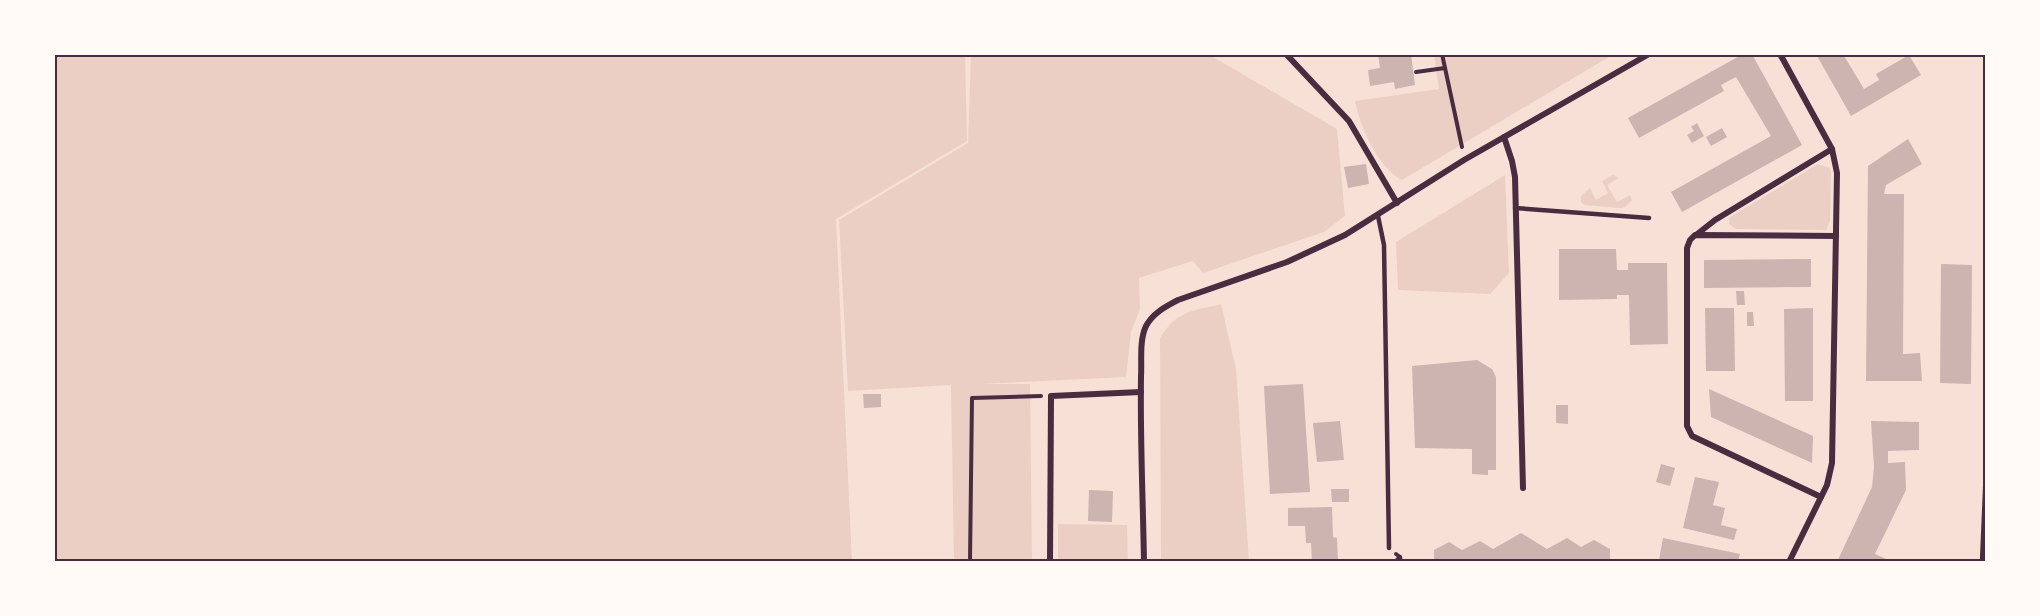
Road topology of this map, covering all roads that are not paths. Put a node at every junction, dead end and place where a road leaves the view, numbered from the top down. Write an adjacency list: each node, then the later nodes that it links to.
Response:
1 (1286, 54): 6 (street)
2 (1649, 54): 4 (street)
3 (1780, 54): 5 (street)
4 (1504, 136): 6 (street); 7 (street)
5 (1832, 149): 10 (street); 11 (street)
6 (1397, 203): 8 (street)
7 (1515, 208): 9 (lane); 14 (street)
8 (1378, 216): 12 (street); 16 (lane)
9 (1649, 218)
10 (1695, 235): 11 (street); 15 (street)
11 (1836, 236): 15 (street)
12 (1141, 392): 17 (street); 18 (street)
13 (1986, 468): 20 (lane)
14 (1523, 488)
15 (1821, 496): 19 (street)
16 (1389, 548)
17 (1050, 562)
18 (1144, 562)
19 (1789, 562)
20 (1982, 562)

